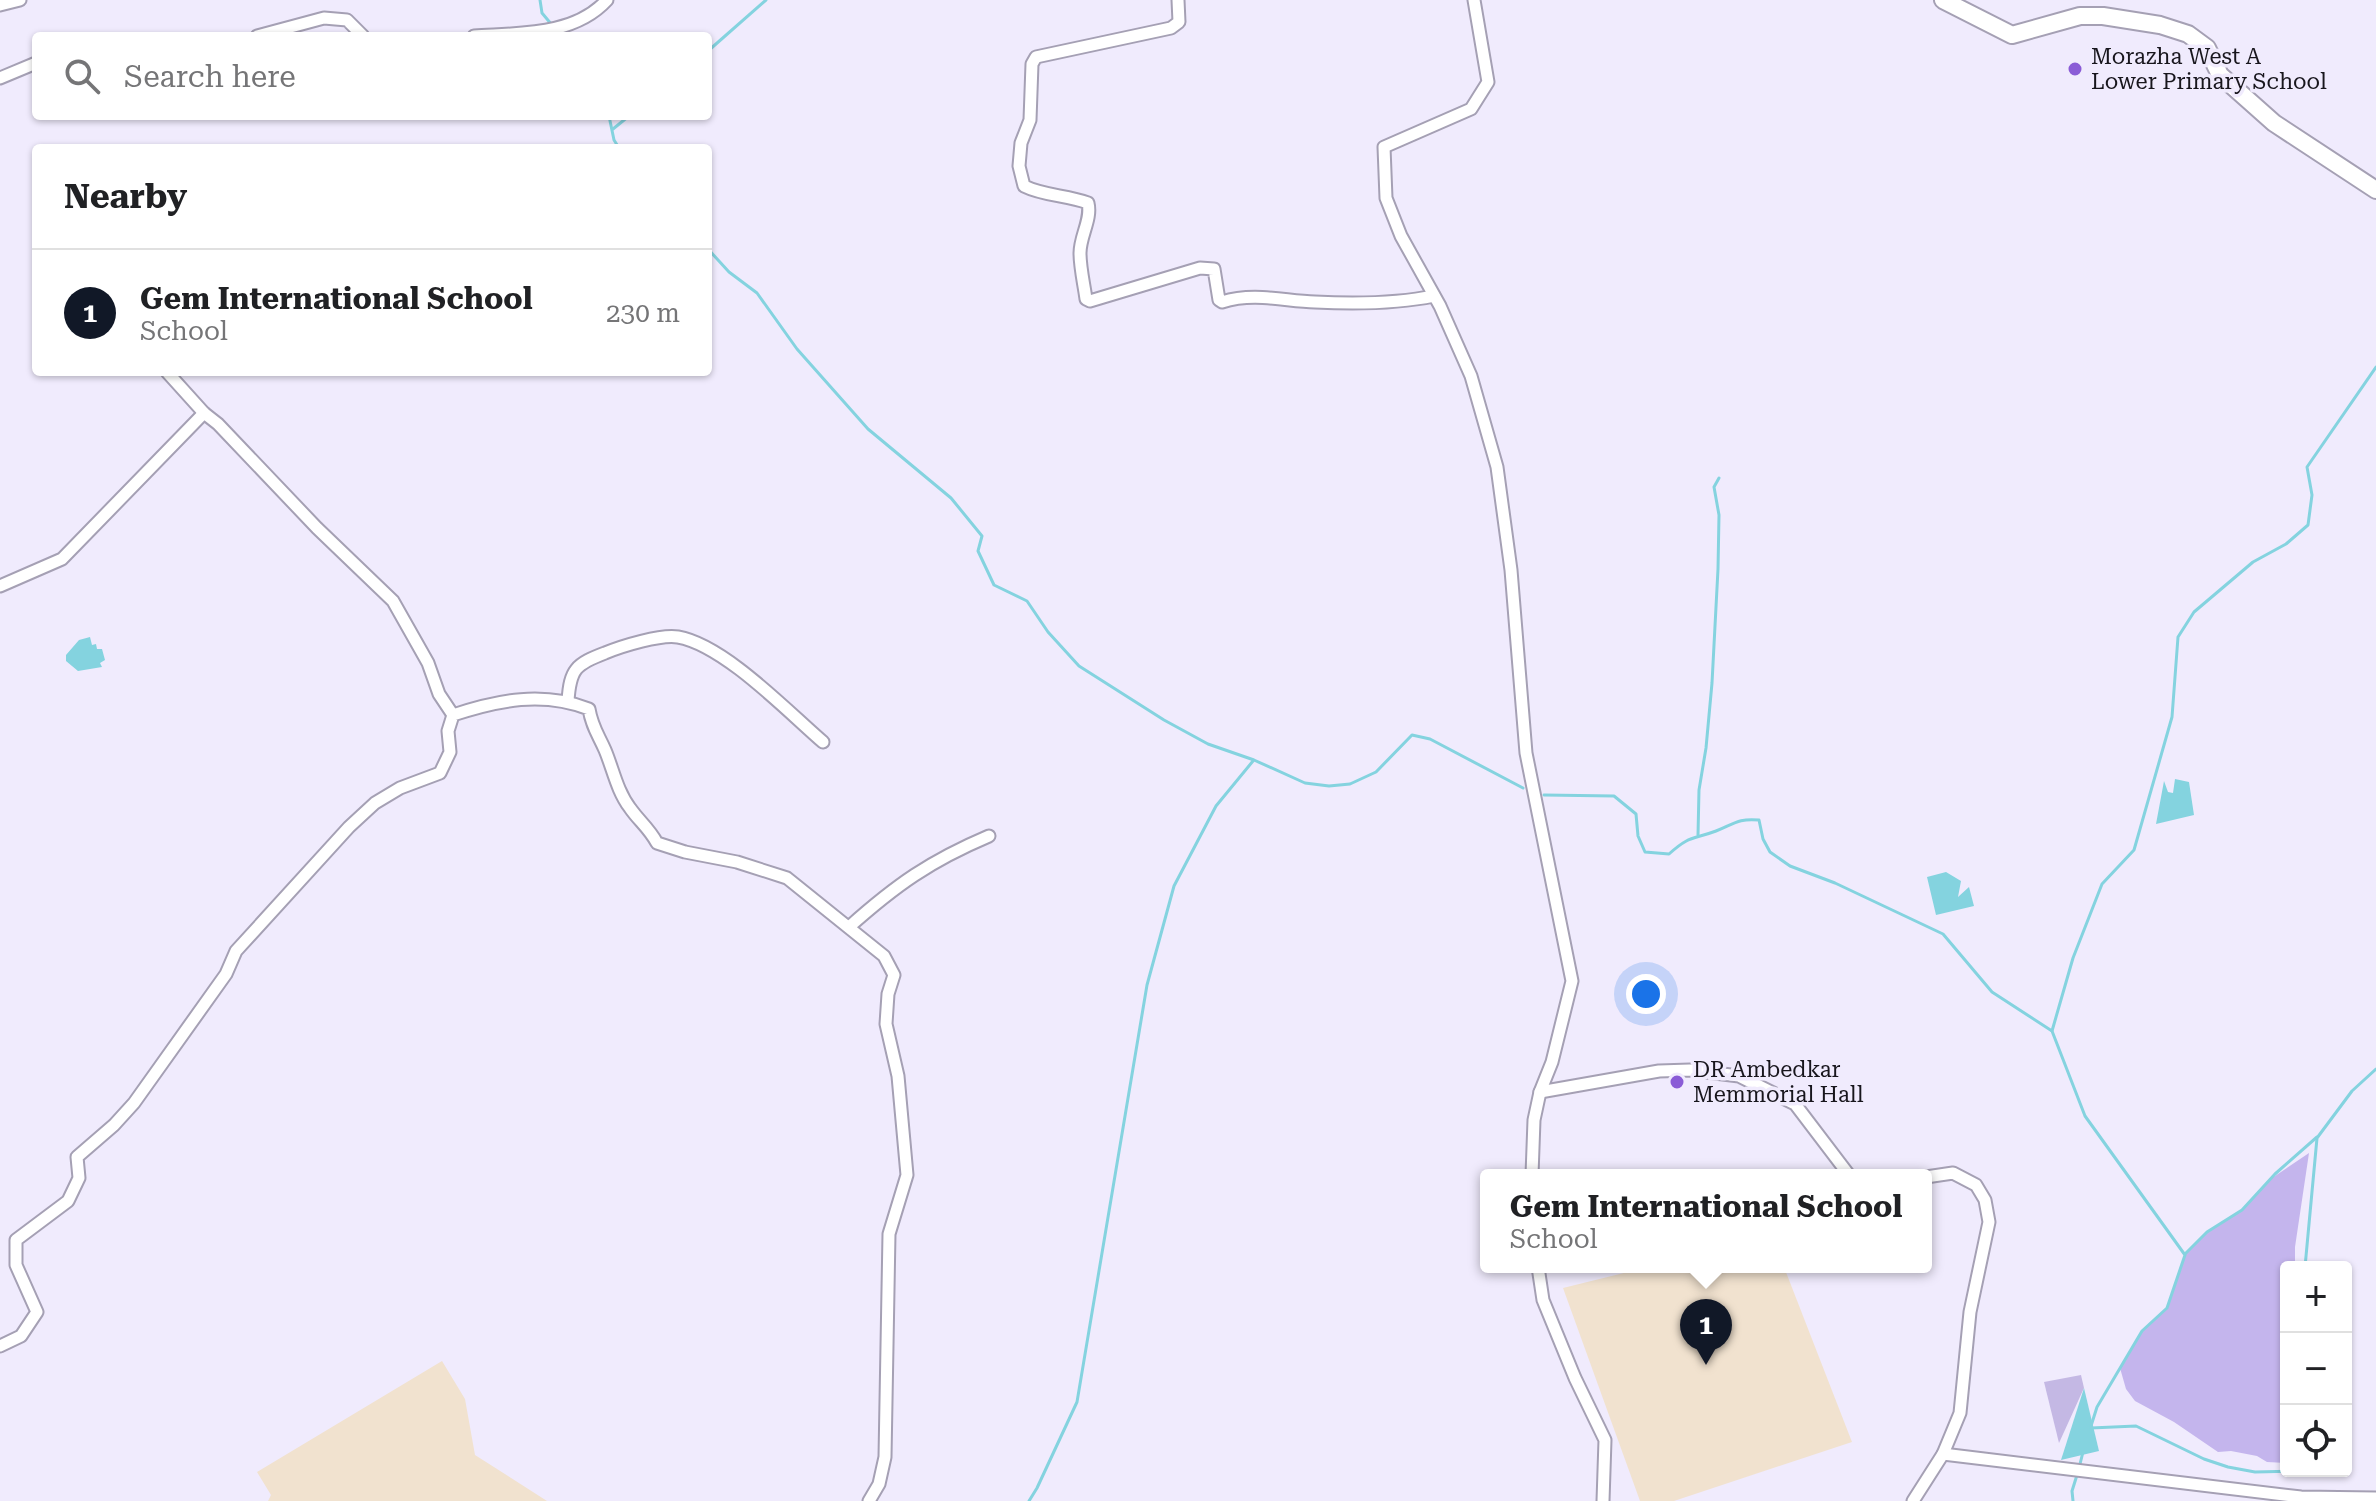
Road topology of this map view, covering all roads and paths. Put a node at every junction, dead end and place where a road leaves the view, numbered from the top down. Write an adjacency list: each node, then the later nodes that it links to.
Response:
1 (20, 0): 6 (street)
2 (607, 0): 9 (street)
3 (1178, 0): 13 (street)
4 (1474, 0): 13 (street)
5 (1943, 0): 12 (main road)
6 (0, 5)
7 (272, 32): 8 (street)
8 (359, 32)
9 (528, 32)
10 (32, 65): 11 (street)
11 (0, 78)
12 (2376, 190)
13 (1434, 296): 22 (street)
14 (171, 376): 15 (street)
15 (204, 413): 16 (street); 18 (street)
16 (0, 586)
17 (568, 701): 18 (street); 19 (street); 21 (street)
18 (453, 715): 27 (street)
19 (823, 742)
20 (989, 836): 21 (street)
21 (849, 927): 30 (street)
22 (1540, 1092): 23 (street); 24 (street)
23 (1532, 1169)
24 (1844, 1169)
25 (1932, 1176): 28 (street)
26 (1539, 1273): 31 (street)
27 (0, 1346)
28 (1943, 1454): 29 (street); 32 (street)
29 (2376, 1498)
30 (869, 1501)
31 (1603, 1501)
32 (1913, 1501)

